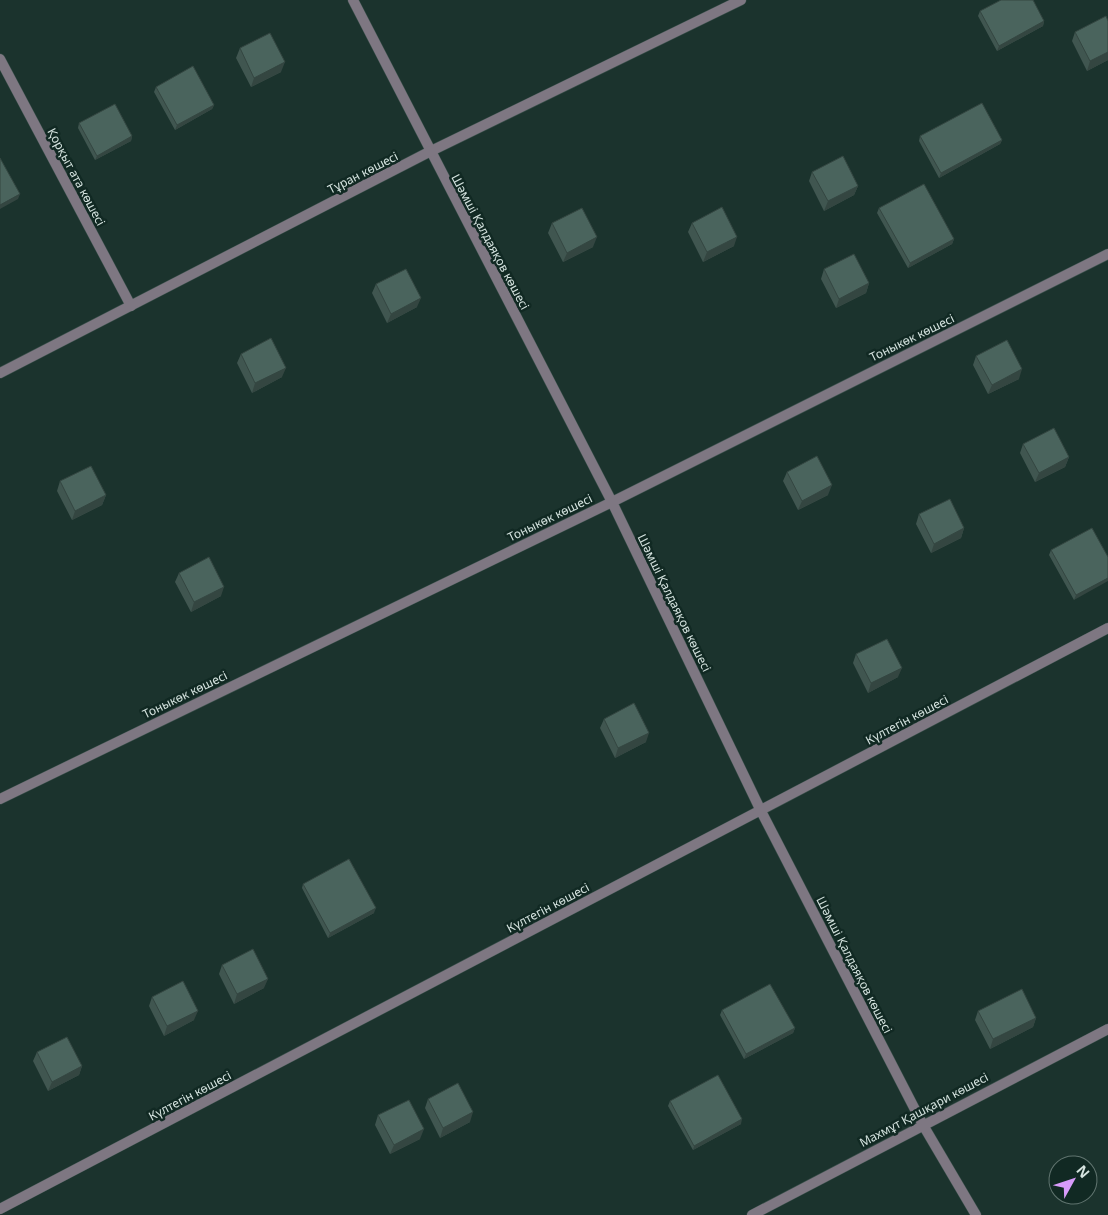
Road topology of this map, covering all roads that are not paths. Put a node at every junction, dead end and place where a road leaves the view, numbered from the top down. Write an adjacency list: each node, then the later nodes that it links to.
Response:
1 (353, 0): 4 (street, Шәмші Қалдаяқов көшесі)
2 (740, 0): 4 (street, Тұран көшесі)
3 (0, 59): 6 (street, Қорқыт ата көшесі)
4 (429, 152): 6 (street, Тұран көшесі); 8 (street, Шәмші Қалдаяқов көшесі)
5 (1108, 254): 8 (street, Тоныкөк көшесі)
6 (130, 306): 7 (street, Тұран көшесі)
7 (0, 373)
8 (612, 502): 10 (street, Тоныкөк көшесі); 11 (street, Шәмші Қалдаяқов көшесі)
9 (1108, 628): 11 (street, Күлтегін көшесі)
10 (0, 798)
11 (761, 811): 13 (street, Шәмші Қалдаяқов көшесі); 14 (street, Күлтегін көшесі)
12 (1108, 1029): 13 (street, Махмұт Қашқари көшесі)
13 (923, 1125): 15 (street, Махмұт Қашқари көшесі); 16 (street, Шәмші Қалдаяқов көшесі)
14 (0, 1209)
15 (752, 1215)
16 (976, 1215)

